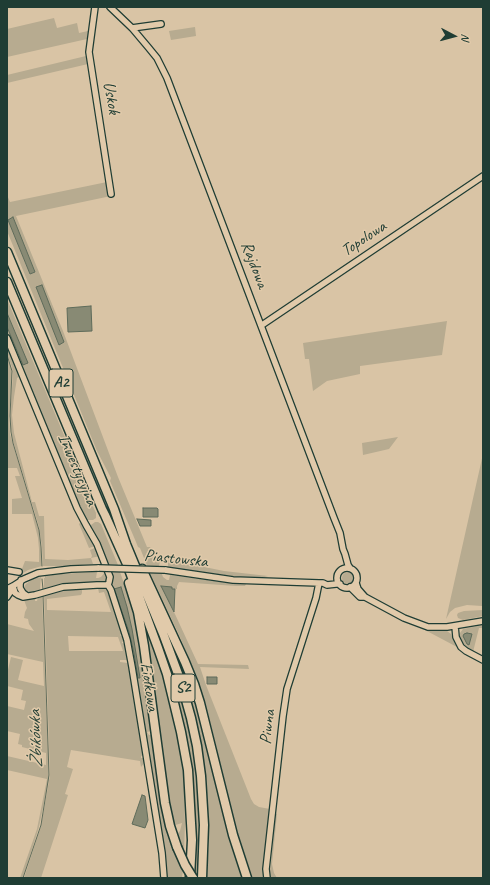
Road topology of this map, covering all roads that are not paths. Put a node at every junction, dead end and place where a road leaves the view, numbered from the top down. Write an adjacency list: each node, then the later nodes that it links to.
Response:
1 (95, 7): 6 (street, Uskok)
2 (110, 7): 4 (street, Rajdowa)
3 (161, 24): 4 (street)
4 (132, 28): 9 (street, Rajdowa)
5 (483, 176): 9 (street, Topolowa)
6 (112, 194)
7 (7, 252): 12 (highway, A2)
8 (7, 282): 11 (highway, S2)
9 (262, 325): 13 (street, Rajdowa)
10 (7, 338): 23 (street, Inwestycyjna)
11 (102, 509): 34 (highway, S2); 35 (highway, bridge)
12 (114, 509): 36 (highway, S2); 37 (highway)
13 (343, 549): 14 (street, Rajdowa); 15 (street, Rajdowa)
14 (350, 568): 15 (street); 21 (street)
15 (343, 569): 18 (street)
16 (7, 570): 17 (street)
17 (18, 572)
18 (337, 578): 20 (street, Piastowska); 22 (street)
19 (24, 579): 20 (street, Piastowska, bridge); 24 (street); 27 (street)
20 (321, 583): 22 (street, Piastowska); 38 (street, Piwna)
21 (356, 583): 25 (street); 29 (street)
22 (340, 584): 25 (street)
23 (108, 585): 27 (street); 33 (street, Fiołkowa)
24 (14, 586): 26 (street); 27 (street); 28 (street)
25 (350, 587): 29 (street)
26 (7, 591)
27 (27, 596)
28 (7, 597)
29 (365, 597): 31 (street)
30 (483, 621): 31 (street)
31 (454, 626): 32 (street)
32 (483, 660)
33 (164, 878)
34 (190, 878)
35 (193, 878)
36 (202, 878)
37 (247, 878)
38 (268, 878)

